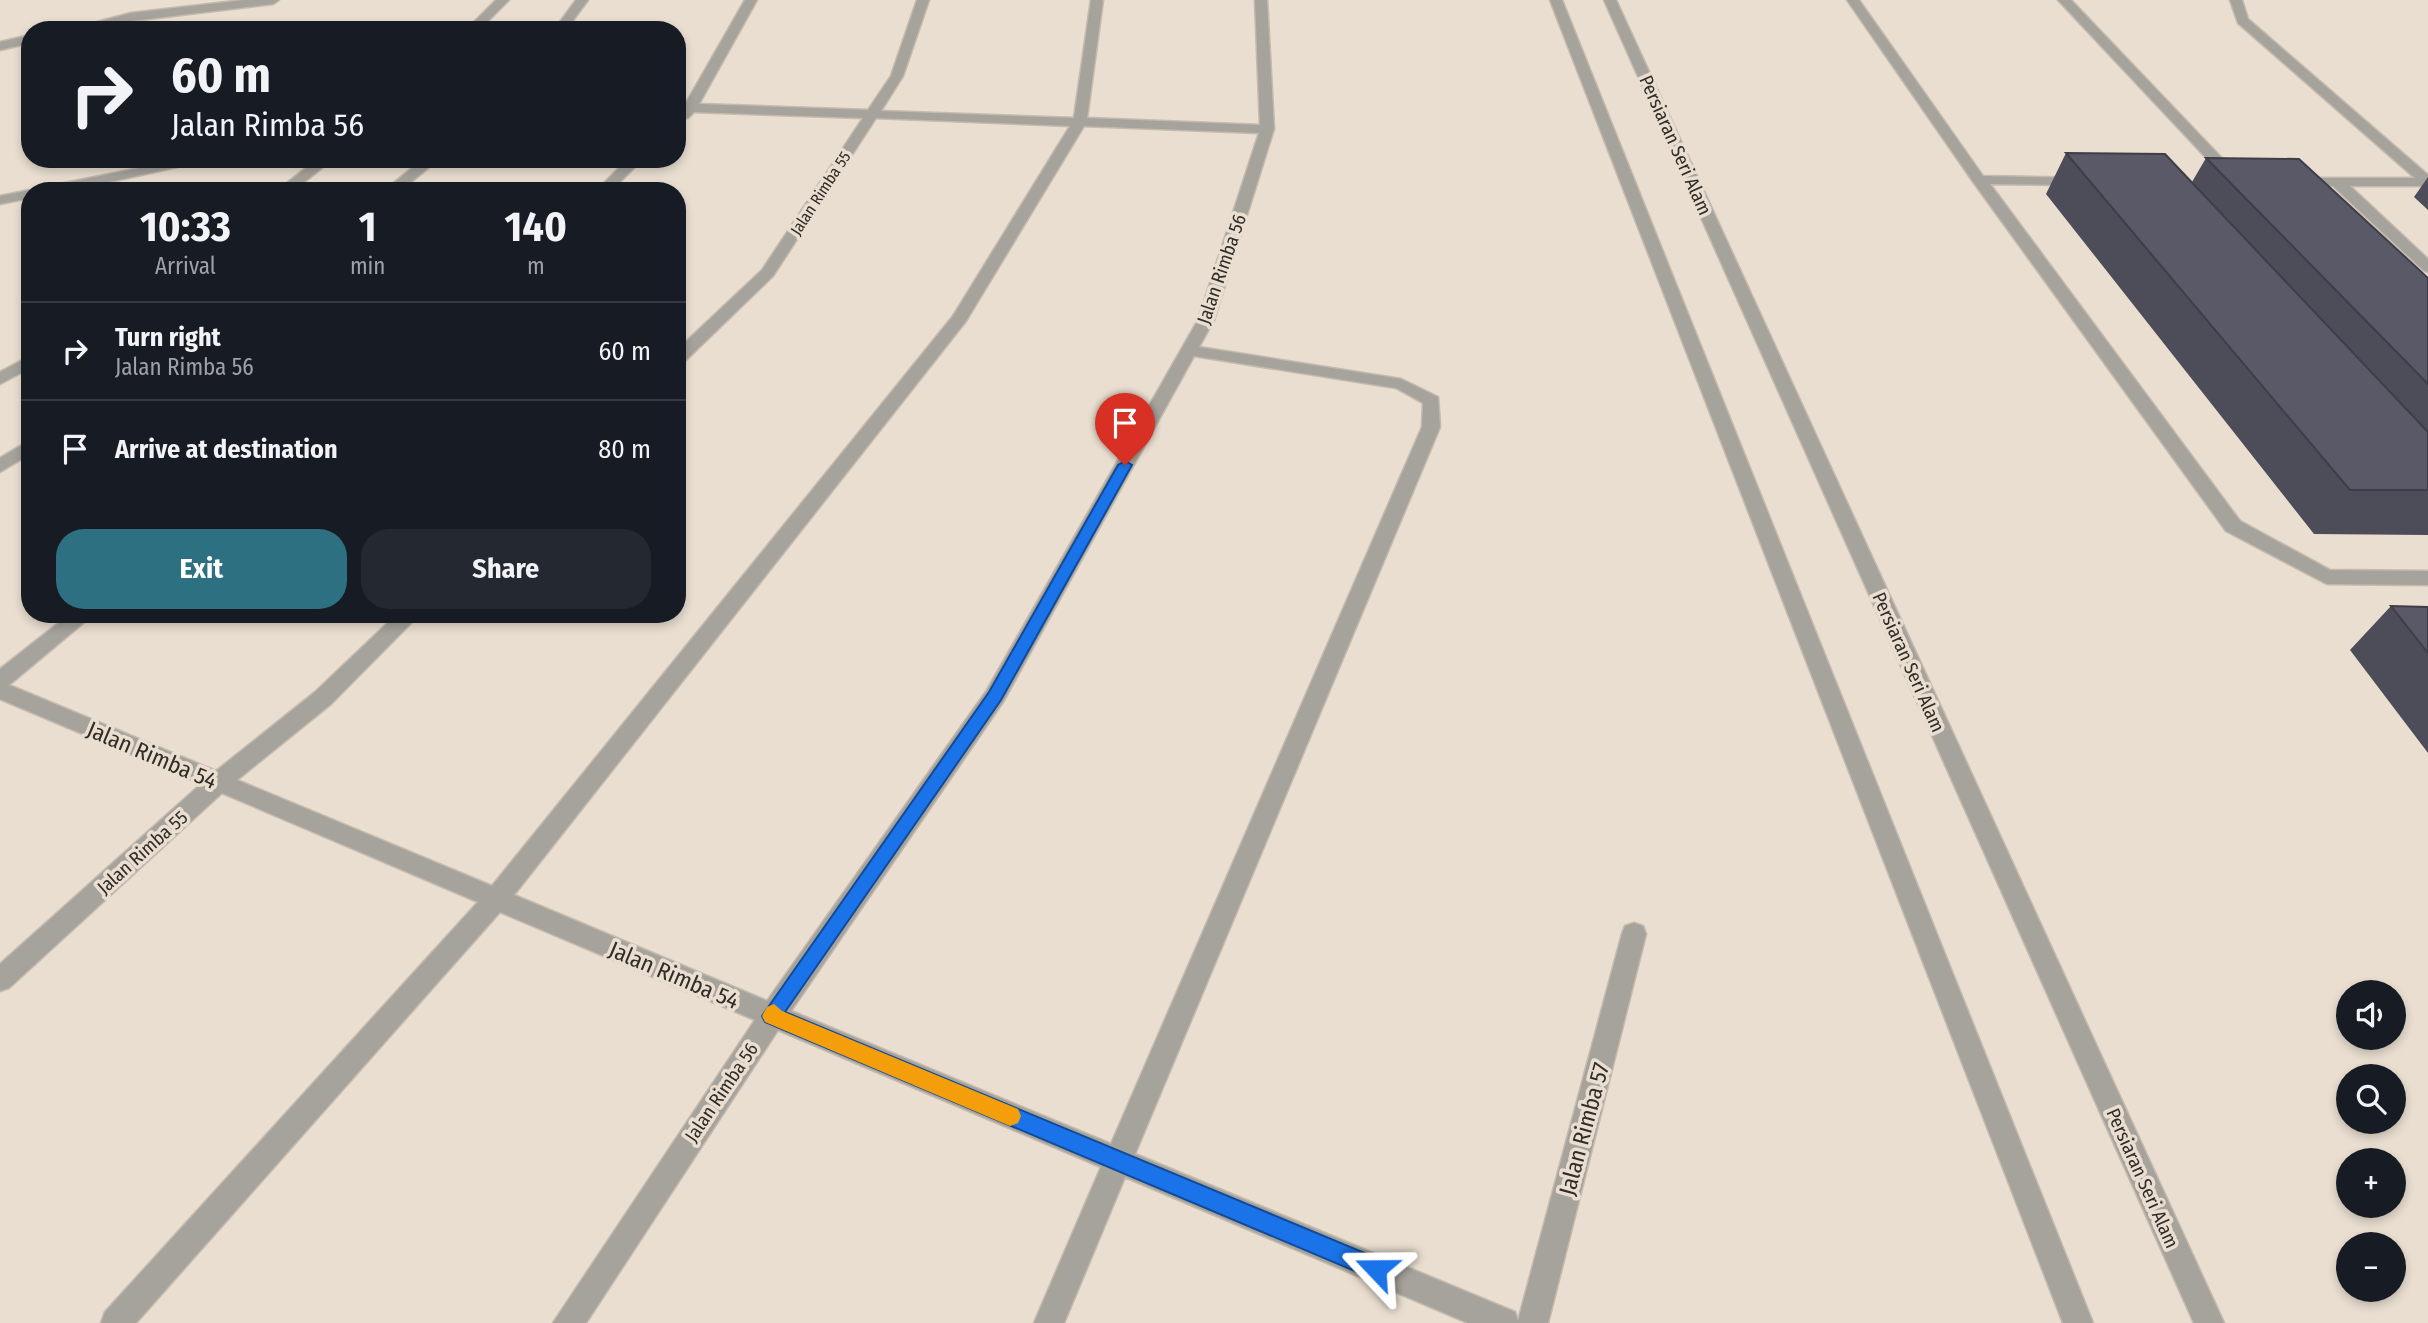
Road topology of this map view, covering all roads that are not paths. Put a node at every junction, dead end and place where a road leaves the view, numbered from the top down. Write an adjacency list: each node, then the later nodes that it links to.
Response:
1 (273, 0): 13 (street)
2 (503, 0): 14 (street)
3 (582, 0): 15 (street)
4 (751, 0): 18 (street)
5 (923, 0): 20 (street, Jalan Rimba 55)
6 (1097, 0): 21 (street)
7 (1261, 0): 22 (street, Jalan Rimba 56)
8 (1556, 0): 62 (street)
9 (1610, 0): 63 (street, Persiaran Seri Alam)
10 (1853, 0): 27 (street)
11 (2064, 0): 29 (street)
12 (2236, 0): 36 (street)
13 (113, 21)
14 (481, 21)
15 (567, 21)
16 (21, 41): 17 (street)
17 (0, 46)
18 (686, 104)
19 (686, 107): 20 (street)
20 (872, 114): 21 (street); 40 (street, Jalan Rimba 55)
21 (1080, 121): 22 (street); 52 (street)
22 (1267, 129): 41 (street, Jalan Rimba 56)
23 (161, 168): 30 (street)
24 (314, 168): 31 (street)
25 (420, 168): 32 (street)
26 (627, 168): 33 (street)
27 (1979, 180): 28 (street); 46 (street)
28 (2101, 181)
29 (2209, 181)
30 (91, 182)
31 (296, 182)
32 (403, 182)
33 (612, 182)
34 (2287, 182): 35 (street)
35 (2337, 182): 36 (street); 39 (street)
36 (2428, 182)
37 (21, 196): 38 (street)
38 (0, 200)
39 (2428, 267)
40 (686, 350)
41 (1190, 350): 55 (street, Jalan Rimba 56); 56 (street)
42 (21, 366): 43 (street)
43 (0, 379)
44 (21, 452): 45 (street)
45 (0, 466)
46 (2428, 578)
47 (73, 623): 49 (street)
48 (401, 623): 51 (street, Jalan Rimba 55)
49 (0, 681)
50 (0, 690): 51 (street, Jalan Rimba 54)
51 (218, 783): 52 (street, Jalan Rimba 54); 54 (street, Jalan Rimba 55)
52 (496, 899): 55 (street, Jalan Rimba 54); 57 (street)
53 (1634, 934): 61 (street, Jalan Rimba 57)
54 (0, 980)
55 (772, 1016): 56 (street, Jalan Rimba 54); 58 (street, Jalan Rimba 56)
56 (1120, 1162): 59 (street); 60 (street, Jalan Rimba 54)
57 (116, 1323)
58 (568, 1323)
59 (1049, 1323)
60 (1504, 1323)
61 (1533, 1323)
62 (2078, 1323)
63 (2208, 1323)

